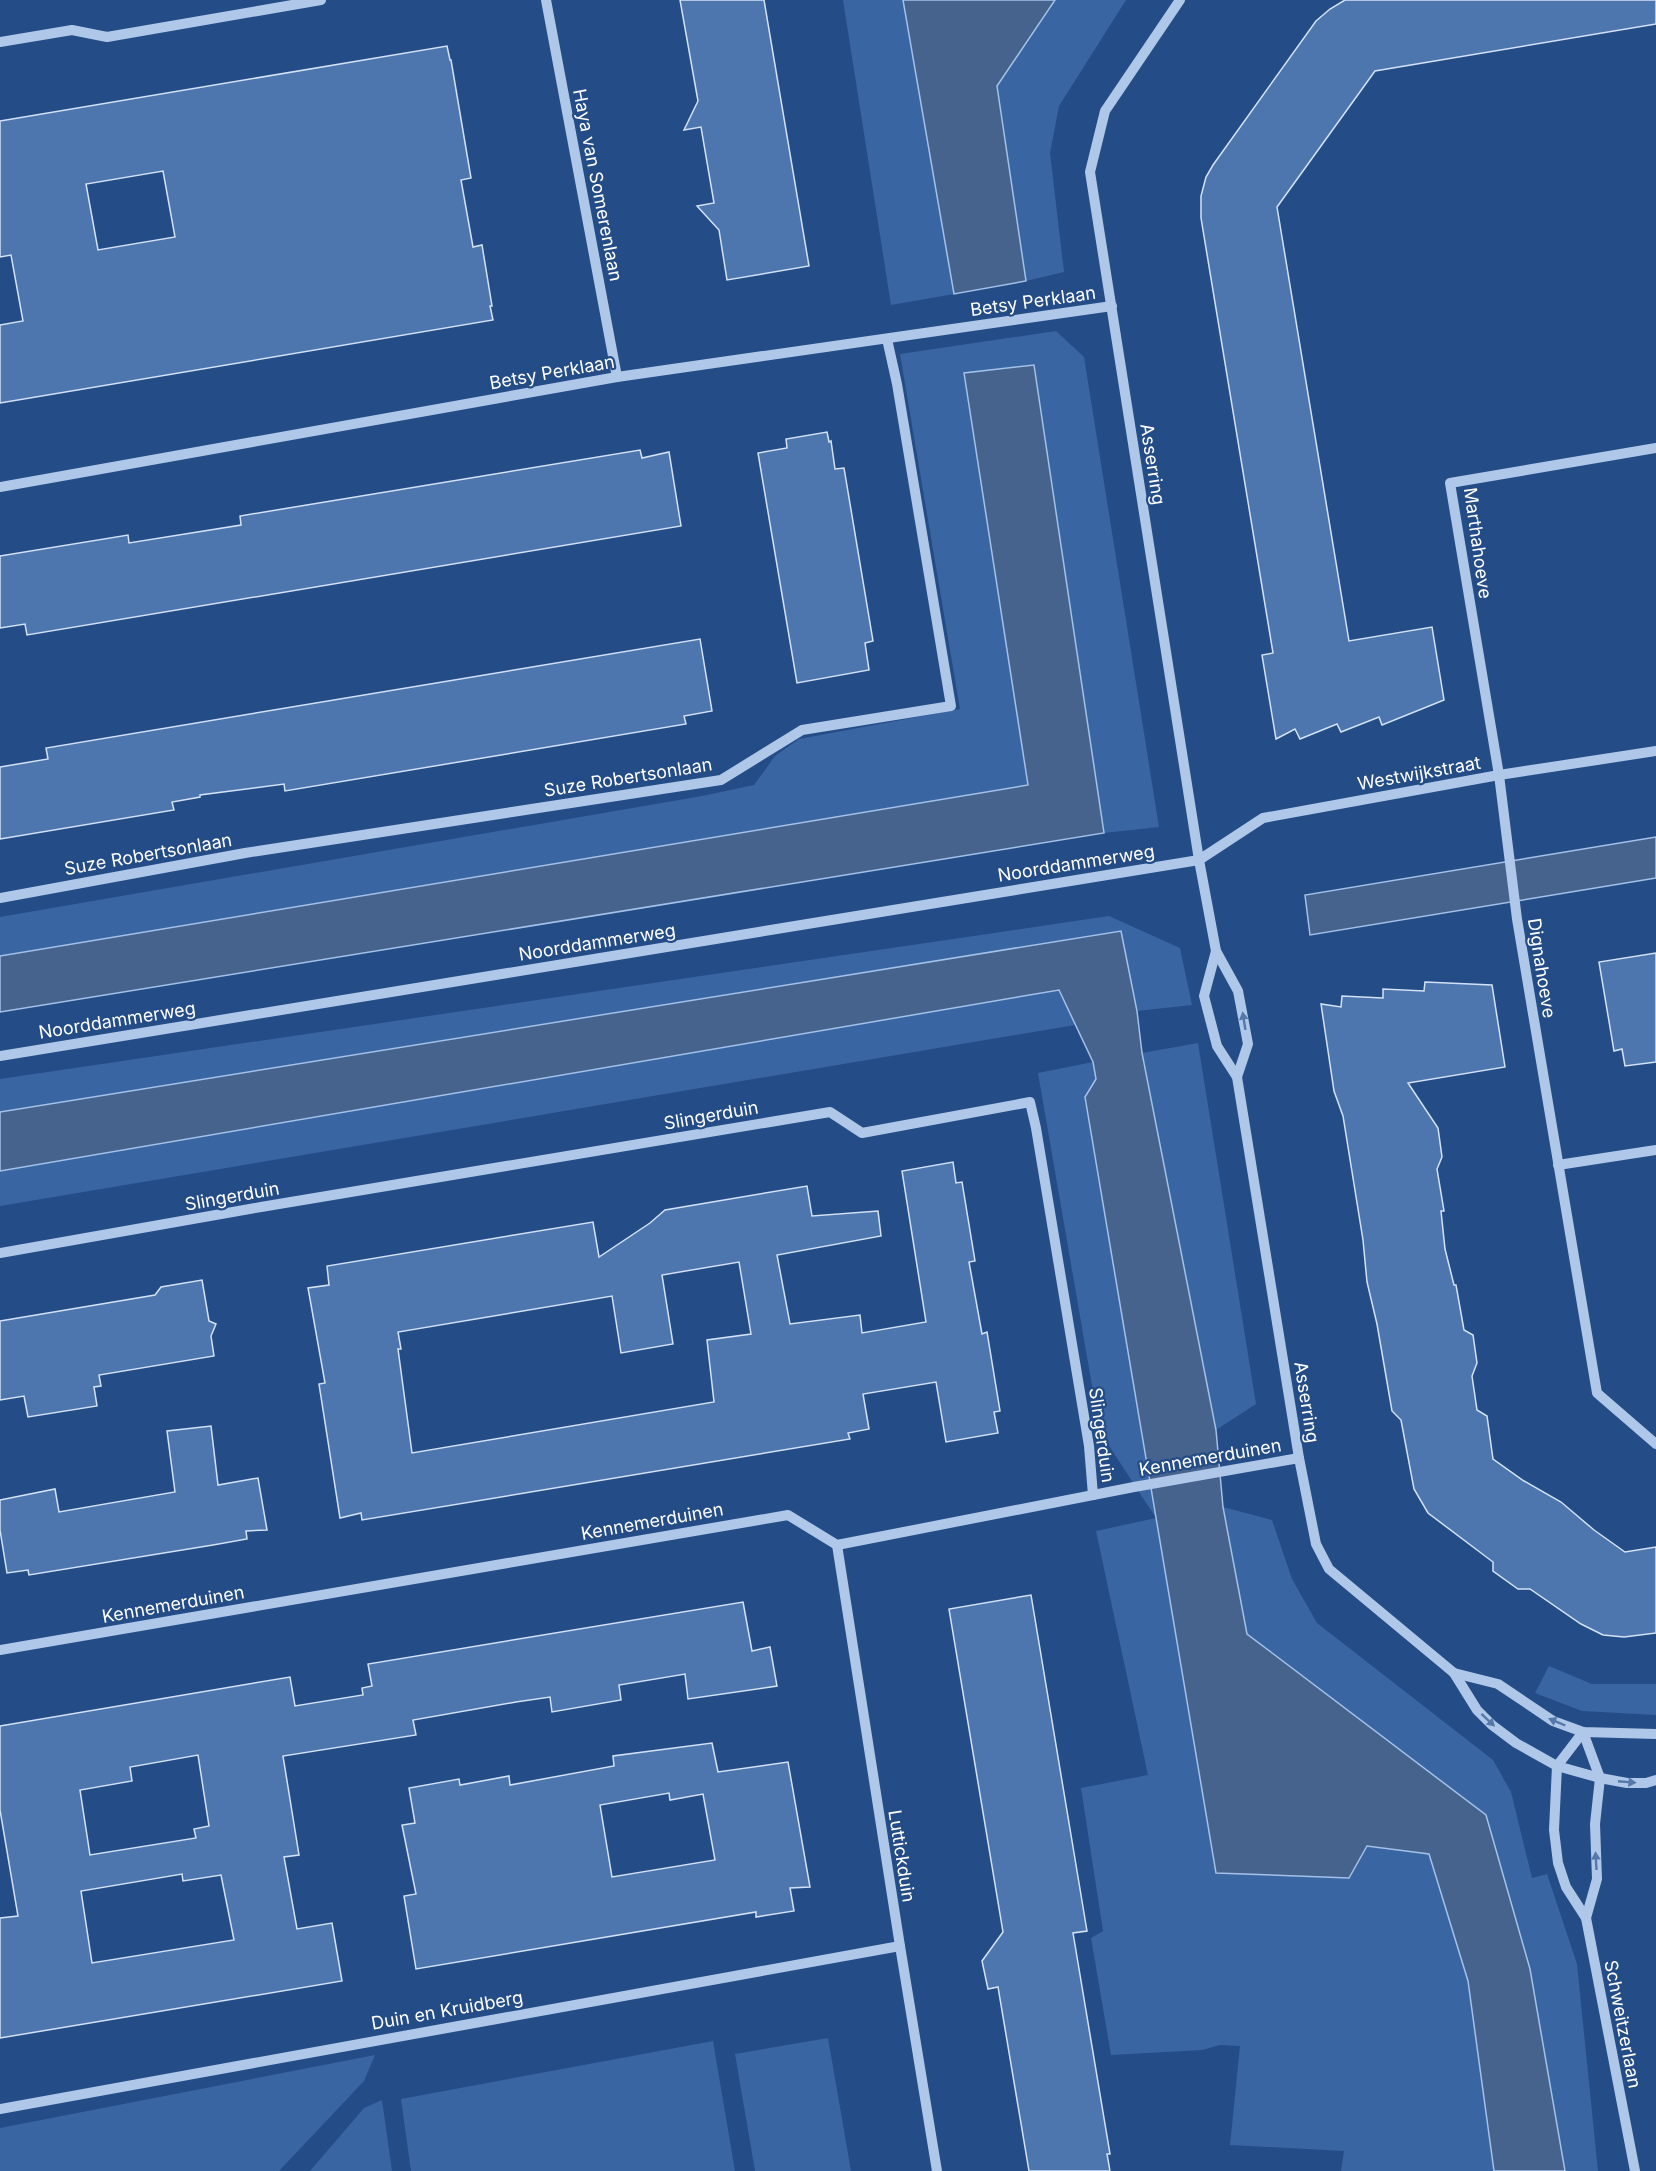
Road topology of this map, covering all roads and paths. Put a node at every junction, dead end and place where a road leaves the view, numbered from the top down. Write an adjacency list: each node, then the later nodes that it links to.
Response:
1 (321, 0): 4 (street)
2 (546, 0): 7 (street, Haya van Somerenlaan)
3 (1182, 1): 5 (street, Asserring)
4 (0, 42)
5 (1112, 306): 6 (street, Betsy Perklaan); 12 (street, Asserring)
6 (887, 339): 7 (street, Betsy Perklaan); 13 (street, Suze Robertsonlaan)
7 (617, 377): 9 (street, Betsy Perklaan)
8 (1656, 448): 11 (street, Marthahoeve)
9 (0, 487)
10 (1656, 750): 11 (street, Westwijkstraat)
11 (1499, 775): 12 (street, Westwijkstraat); 18 (street, Dignahoeve)
12 (1199, 860): 14 (street, Asserring); 15 (street, Noorddammerweg)
13 (0, 898)
14 (1216, 951): 16 (street, Asserring, one-way to 14); 16 (street, Asserring)
15 (0, 1056)
16 (1237, 1077): 21 (street, Asserring)
17 (1656, 1150): 18 (street)
18 (1558, 1165): 20 (street, Dignahoeve)
19 (0, 1253): 22 (street, Slingerduin)
20 (1656, 1444)
21 (1299, 1458): 22 (street, Kennemerduinen); 25 (street, Asserring)
22 (1093, 1495): 23 (street, Kennemerduinen)
23 (837, 1545): 24 (street, Kennemerduinen); 32 (street, Luttickduin)
24 (0, 1650)
25 (1454, 1673): 26 (street, Asserring, one-way to 25); 28 (street, Asserring, one-way to 28)
26 (1583, 1732): 27 (street, Asserring); 28 (street); 29 (street, Schweitzerlaan)
27 (1656, 1734)
28 (1557, 1766): 29 (street, Asserring); 31 (street, Schweitzerlaan)
29 (1600, 1778): 30 (street, Asserring, one-way to 30); 31 (street, Schweitzerlaan, one-way to 29)
30 (1656, 1780)
31 (1586, 1918): 35 (street, Schweitzerlaan)
32 (900, 1946): 33 (street, Duin en Kruidberg); 34 (street, Luttickduin)
33 (0, 2109)
34 (938, 2171)
35 (1635, 2171)

